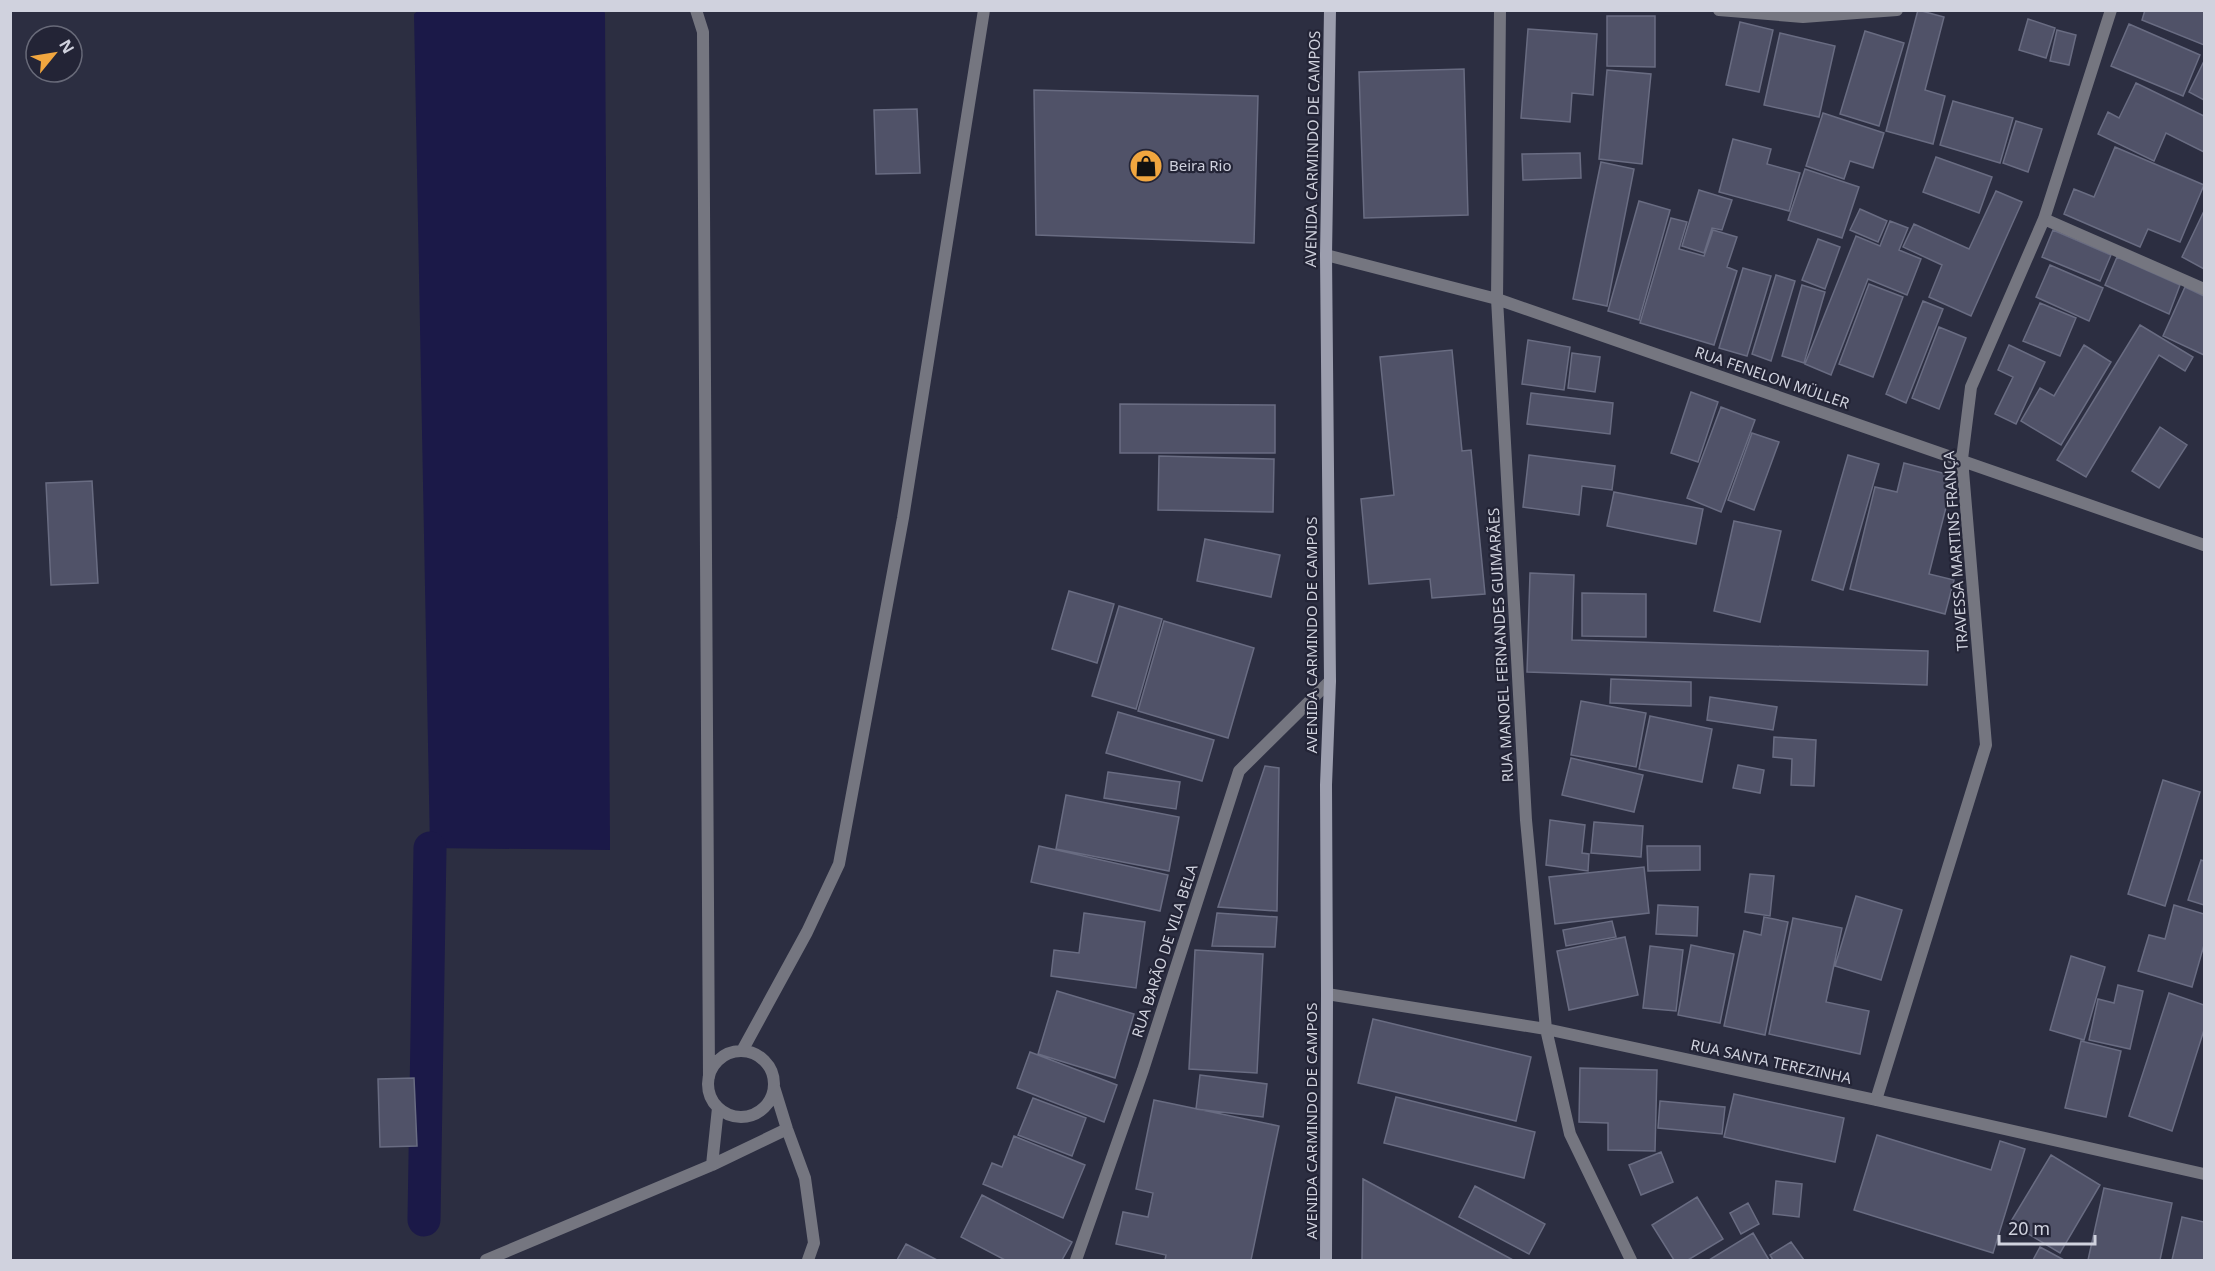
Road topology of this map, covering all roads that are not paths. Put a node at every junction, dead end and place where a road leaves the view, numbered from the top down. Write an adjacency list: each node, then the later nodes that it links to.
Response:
1 (696, 10): 18 (street)
2 (984, 10): 17 (street)
3 (1330, 10): 9 (main road, AVENIDA CARMINDO DE CAMPOS)
4 (1500, 10): 11 (street, RUA MANOEL FERNANDES GUIMARÃES)
5 (1719, 10): 6 (street)
6 (1897, 10)
7 (2111, 10): 8 (street, TRAVESSA MARTINS FRANÇA)
8 (2044, 219): 10 (street); 12 (street, TRAVESSA MARTINS FRANÇA)
9 (1326, 255): 11 (street, RUA FENELON MÜLLER); 14 (main road, AVENIDA CARMINDO DE CAMPOS)
10 (2205, 289)
11 (1497, 299): 12 (street, RUA FENELON MÜLLER); 16 (street, RUA MANOEL FERNANDES GUIMARÃES)
12 (1962, 459): 13 (street, RUA FENELON MÜLLER); 20 (street, TRAVESSA MARTINS FRANÇA)
13 (2205, 545)
14 (1330, 681): 15 (main road, AVENIDA CARMINDO DE CAMPOS); 27 (street, RUA BARÃO DE VILA BELA)
15 (1328, 994): 16 (street, RUA SANTA TEREZINHA); 28 (main road, AVENIDA CARMINDO DE CAMPOS)
16 (1546, 1029): 20 (street, RUA SANTA TEREZINHA); 29 (street, RUA MANOEL FERNANDES GUIMARÃES)
17 (742, 1051): 18 (street); 19 (street)
18 (709, 1077): 21 (street)
19 (774, 1087): 21 (street); 22 (street)
20 (1876, 1100): 24 (street, RUA SANTA TEREZINHA)
21 (718, 1108): 23 (street)
22 (787, 1129): 23 (street); 26 (street)
23 (712, 1164): 25 (street)
24 (2205, 1174)
25 (486, 1260)
26 (808, 1260)
27 (1076, 1260)
28 (1326, 1260)
29 (1631, 1260)

